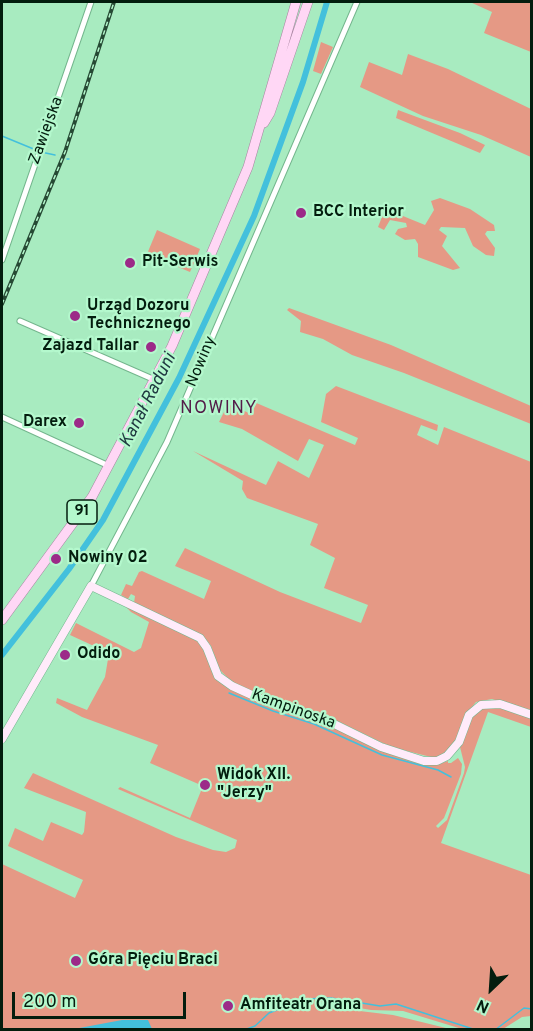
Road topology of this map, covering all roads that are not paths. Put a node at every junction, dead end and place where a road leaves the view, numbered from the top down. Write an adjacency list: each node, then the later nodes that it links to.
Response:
1 (91, 2): 6 (street, Zawiejska)
2 (296, 2): 5 (main road, 91)
3 (357, 2): 11 (street, Nowiny)
4 (305, 4): 5 (main road, 91)
5 (260, 129): 8 (main road, 91)
6 (2, 260)
7 (20, 321): 8 (street)
8 (155, 380): 10 (main road, 91)
9 (2, 417): 10 (street)
10 (110, 466): 12 (main road, 91)
11 (91, 586): 13 (street, Kampinoska); 14 (street, Nowiny)
12 (2, 620)
13 (531, 715)
14 (2, 740)

